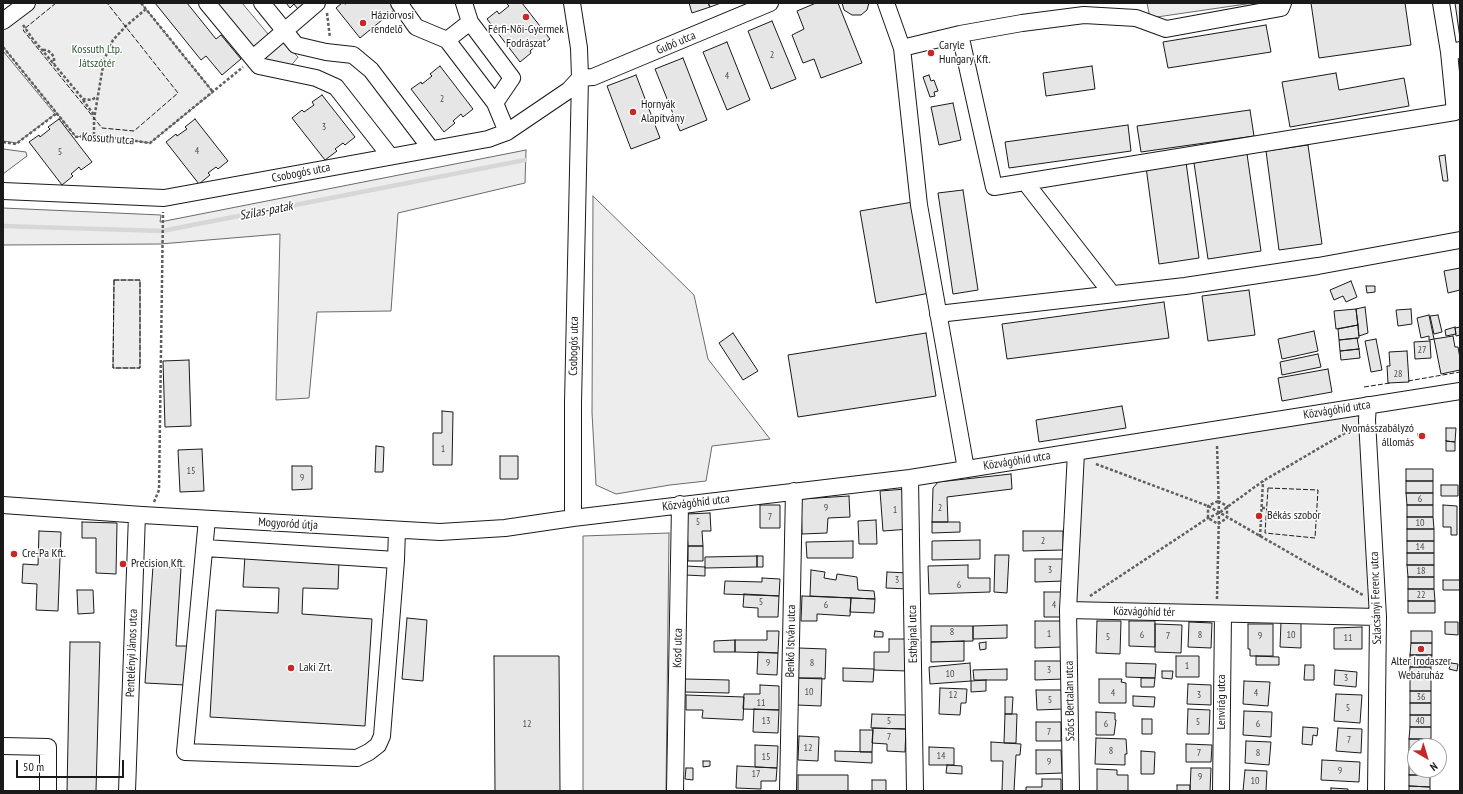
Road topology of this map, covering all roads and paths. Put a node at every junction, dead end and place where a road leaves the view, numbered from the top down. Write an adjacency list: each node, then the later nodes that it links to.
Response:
1 (141, 3): 12 (path)
2 (207, 3): 22 (street)
3 (262, 3): 15 (street)
4 (399, 3): 17 (street)
5 (464, 3): 14 (street)
6 (572, 3): 23 (street, Csobogós utca)
7 (770, 3): 23 (street, Gubó utca)
8 (886, 3): 19 (street)
9 (1283, 3): 16 (street)
10 (1441, 3): 20 (street)
11 (322, 7): 15 (street); 21 (path)
12 (146, 9): 24 (path); 25 (path)
13 (15, 12): 26 (path)
14 (470, 22): 17 (street); 27 (street)
15 (285, 32): 21 (street); 22 (street)
16 (960, 34): 19 (street); 35 (street)
17 (447, 40): 27 (street)
18 (3, 47): 28 (path, Kossuth utca)
19 (902, 48): 40 (street)
20 (1454, 51): 35 (street)
21 (332, 53): 33 (street)
22 (253, 58): 24 (path, Kossuth utca); 34 (street)
23 (580, 78): 30 (street, Csobogós utca); 58 (street, Csobogós utca)
24 (213, 92): 31 (path, Kossuth utca)
25 (97, 97): 26 (path); 29 (path)
26 (83, 99): 29 (path)
27 (495, 103): 30 (street)
28 (56, 113): 31 (path, Kossuth utca); 32 (path)
29 (94, 116): 31 (path)
30 (507, 132): 33 (street, Csobogós utca)
31 (94, 135)
32 (3, 142)
33 (431, 149): 34 (street, Csobogós utca)
34 (390, 156): 36 (street, Csobogós utca)
35 (1025, 182): 39 (street)
36 (3, 191)
37 (163, 216): 57 (path)
38 (1460, 240): 39 (street)
39 (1112, 294): 40 (street)
40 (938, 314): 45 (street)
41 (1460, 391): 42 (street, Közvágóhíd utca)
42 (1367, 413): 43 (street, Közvágóhíd utca); 47 (path); 69 (street, Szlacsányi Ferenc utca)
43 (1217, 429): 44 (street, Közvágóhíd utca); 49 (path)
44 (1076, 451): 45 (street, Közvágóhíd utca); 52 (path); 68 (street)
45 (966, 469): 46 (street, Közvágóhíd utca)
46 (910, 478): 48 (street, Közvágóhíd utca); 76 (street, Esthajnal utca)
47 (1263, 481): 53 (path); 54 (path)
48 (794, 491): 50 (street, Közvágóhíd utca); 75 (street, Benkő István utca)
49 (1218, 501): 52 (path); 53 (path); 56 (path)
50 (680, 504): 58 (street, Közvágóhíd utca); 74 (street, Kosd utca)
51 (3, 505): 57 (street, Mogyoród útja)
52 (1208, 506): 56 (path); 59 (path)
53 (1227, 506): 56 (path); 60 (path)
54 (1262, 508): 55 (path); 64 (path)
55 (1266, 508)
56 (1219, 513): 59 (path); 60 (path); 62 (path)
57 (139, 515): 61 (street, Mogyoród útja); 73 (street, Pentelényi János utca)
58 (572, 518): 63 (street, Mogyoród útja)
59 (1208, 518): 62 (path); 67 (path)
60 (1227, 518): 62 (path); 64 (path)
61 (207, 519): 63 (street, Mogyoród útja); 65 (street)
62 (1218, 524): 70 (path)
63 (397, 530): 66 (street)
64 (1260, 537): 69 (path)
65 (205, 548): 66 (street); 66 (street)
66 (396, 560)
67 (1088, 597)
68 (1068, 610): 70 (street, Közvágóhíd tér); 77 (street, Szőcs Bertalan utca)
69 (1378, 610): 70 (street, Közvágóhíd tér); 79 (street, Szlacsányi Ferenc utca)
70 (1220, 614): 78 (street, Lenvirág utca)
71 (3, 746): 72 (street)
72 (48, 791)
73 (127, 791)
74 (675, 791)
75 (788, 791)
76 (915, 791)
77 (1071, 791)
78 (1222, 791)
79 (1376, 791)

